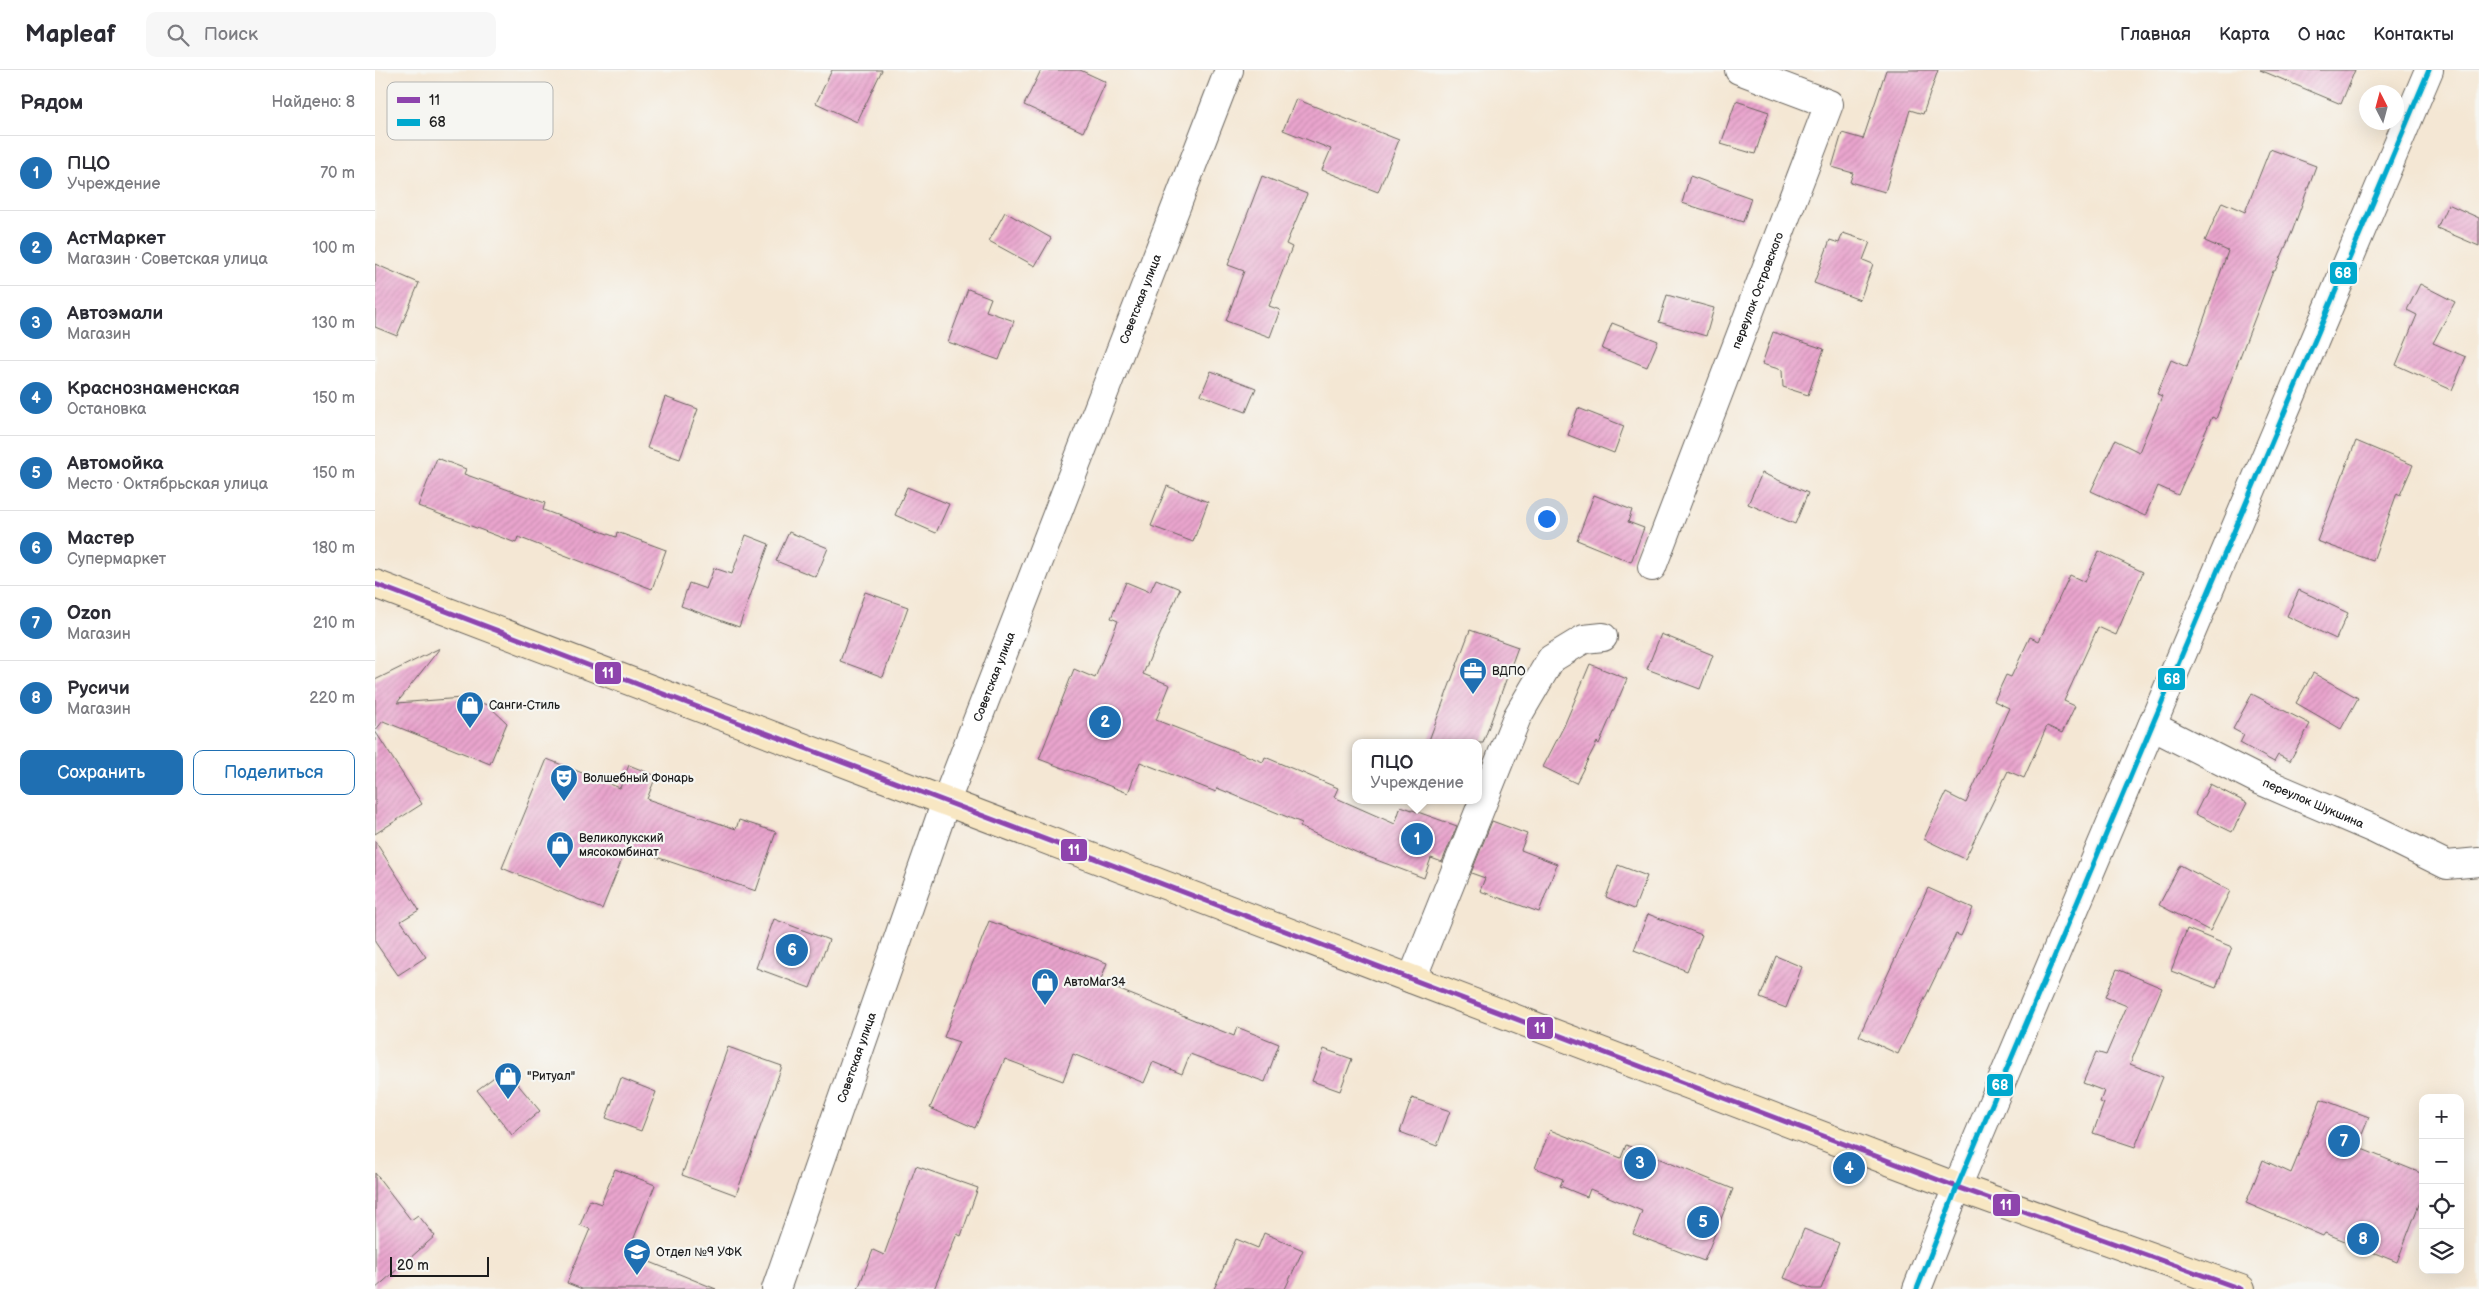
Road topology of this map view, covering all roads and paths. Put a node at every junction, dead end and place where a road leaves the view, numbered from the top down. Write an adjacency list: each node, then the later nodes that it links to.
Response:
1 (1229, 70): 8 (street, Советская улица)
2 (1739, 70): 4 (street, переулок Островского)
3 (2429, 70): 7 (street)
4 (1652, 567)
5 (375, 584): 8 (main road)
6 (1603, 637): 10 (street)
7 (2152, 726): 9 (street, переулок Шукшина); 11 (street)
8 (946, 801): 10 (main road); 12 (street, Советская улица)
9 (2479, 862)
10 (1412, 979): 11 (main road)
11 (1957, 1187): 13 (street); 14 (main road)
12 (776, 1289)
13 (1917, 1289)
14 (2241, 1289)

